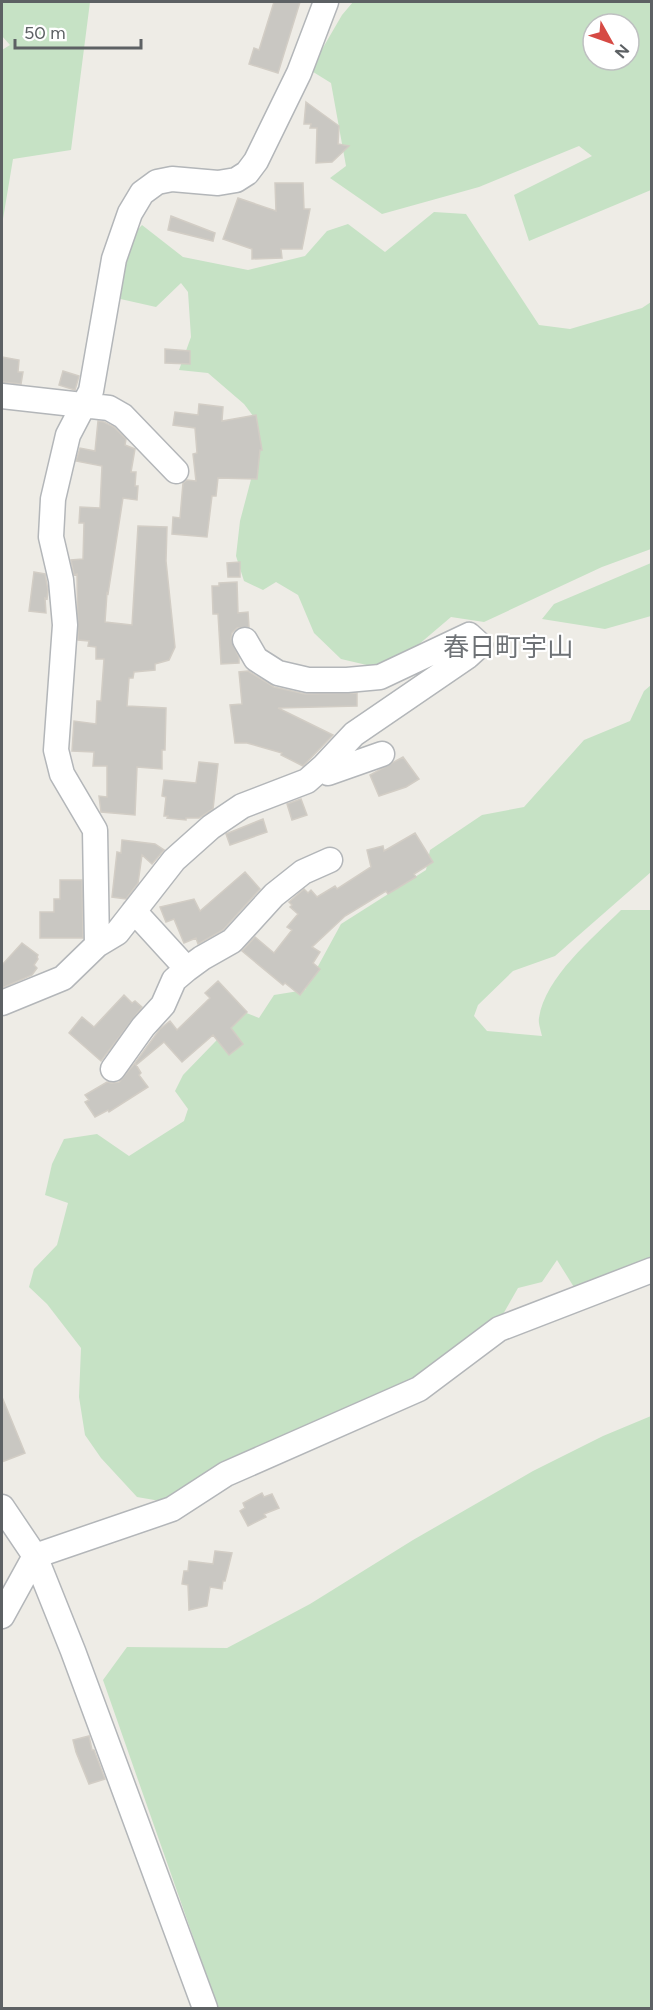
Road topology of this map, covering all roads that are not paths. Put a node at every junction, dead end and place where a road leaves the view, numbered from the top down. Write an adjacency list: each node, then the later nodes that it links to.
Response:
1 (326, 2): 3 (street)
2 (2, 396): 3 (street)
3 (83, 404): 4 (street); 10 (street)
4 (176, 471)
5 (245, 640): 7 (street)
6 (382, 754): 7 (street)
7 (324, 766): 9 (street)
8 (330, 860): 11 (street)
9 (134, 911): 10 (street); 11 (street)
10 (97, 945): 12 (street)
11 (187, 969): 13 (street)
12 (2, 1003)
13 (113, 1069)
14 (651, 1270): 16 (street)
15 (2, 1507): 16 (street)
16 (35, 1556): 17 (street); 18 (street)
17 (2, 1616)
18 (205, 2008)

